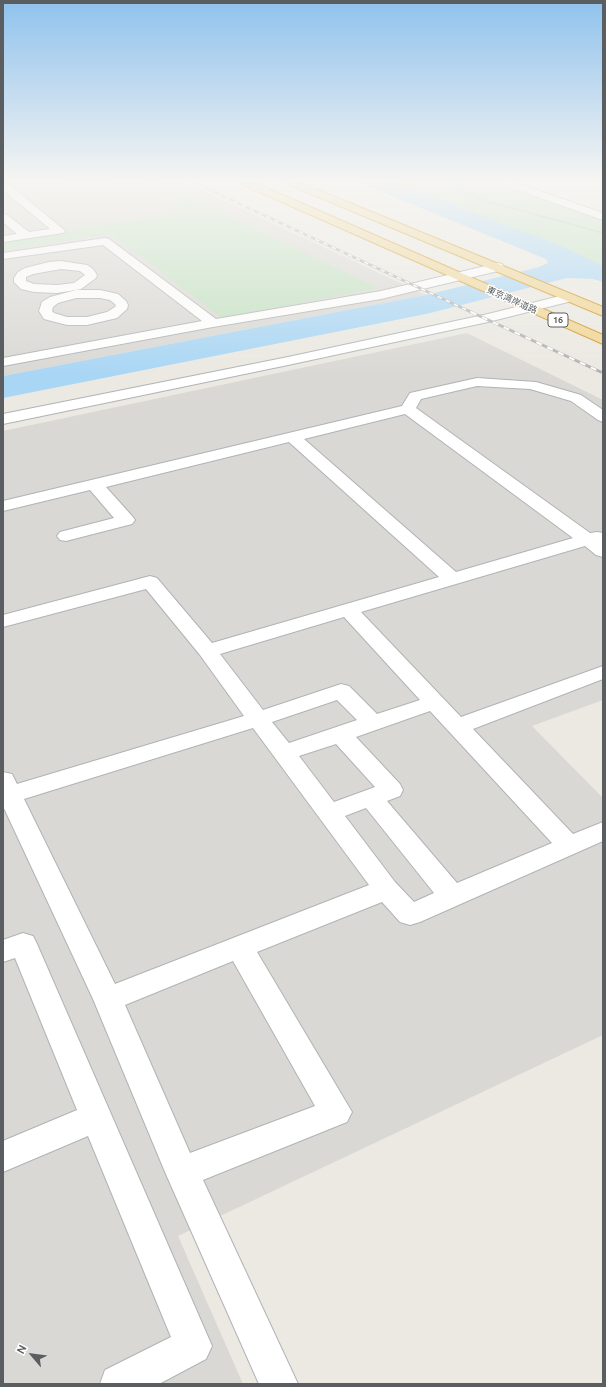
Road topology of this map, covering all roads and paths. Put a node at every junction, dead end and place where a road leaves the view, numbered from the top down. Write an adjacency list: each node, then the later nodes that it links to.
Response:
1 (66, 247): 5 (street)
2 (112, 247): 13 (street)
3 (393, 247): 8 (highway, 東京湾岸道路 / 16)
4 (449, 247): 6 (highway, 16)
5 (3, 256)
6 (498, 267): 8 (street); 9 (highway, 16)
7 (22, 275): 7 (street)
8 (460, 276): 11 (highway, 東京湾岸道路 / 16); 13 (street)
9 (568, 298): 11 (street); 12 (highway, 16)
10 (47, 305): 10 (street)
11 (530, 308): 14 (highway, 東京湾岸道路 / 16); 18 (street)
12 (603, 312)
13 (212, 323): 15 (street)
14 (603, 340)
15 (3, 362)
16 (408, 409): 17 (street); 19 (street); 23 (street)
17 (603, 417)
18 (3, 419)
19 (292, 437): 20 (street); 24 (street)
20 (94, 484): 21 (street); 22 (street)
21 (3, 506)
22 (66, 536)
23 (598, 542): 24 (street)
24 (453, 579): 25 (street)
25 (347, 609): 27 (street); 29 (street)
26 (3, 621): 27 (street)
27 (207, 651): 30 (street)
28 (603, 672): 32 (street)
29 (435, 702): 31 (street); 32 (street)
30 (258, 719): 31 (street); 34 (street); 35 (street)
31 (373, 723): 33 (street)
32 (458, 726): 39 (street)
33 (340, 734): 34 (street); 36 (street)
34 (284, 753): 37 (street)
35 (7, 788): 44 (street)
36 (371, 798): 37 (street); 41 (street)
37 (329, 813): 40 (street)
38 (603, 832): 39 (street)
39 (570, 846): 41 (street)
40 (386, 889): 41 (street); 42 (street)
41 (452, 896)
42 (238, 947): 44 (street); 47 (street)
43 (3, 951): 45 (street)
44 (108, 999): 47 (street)
45 (96, 1117): 46 (street); 48 (street)
46 (3, 1157)
47 (182, 1172): 49 (street)
48 (119, 1384)
49 (279, 1384)

